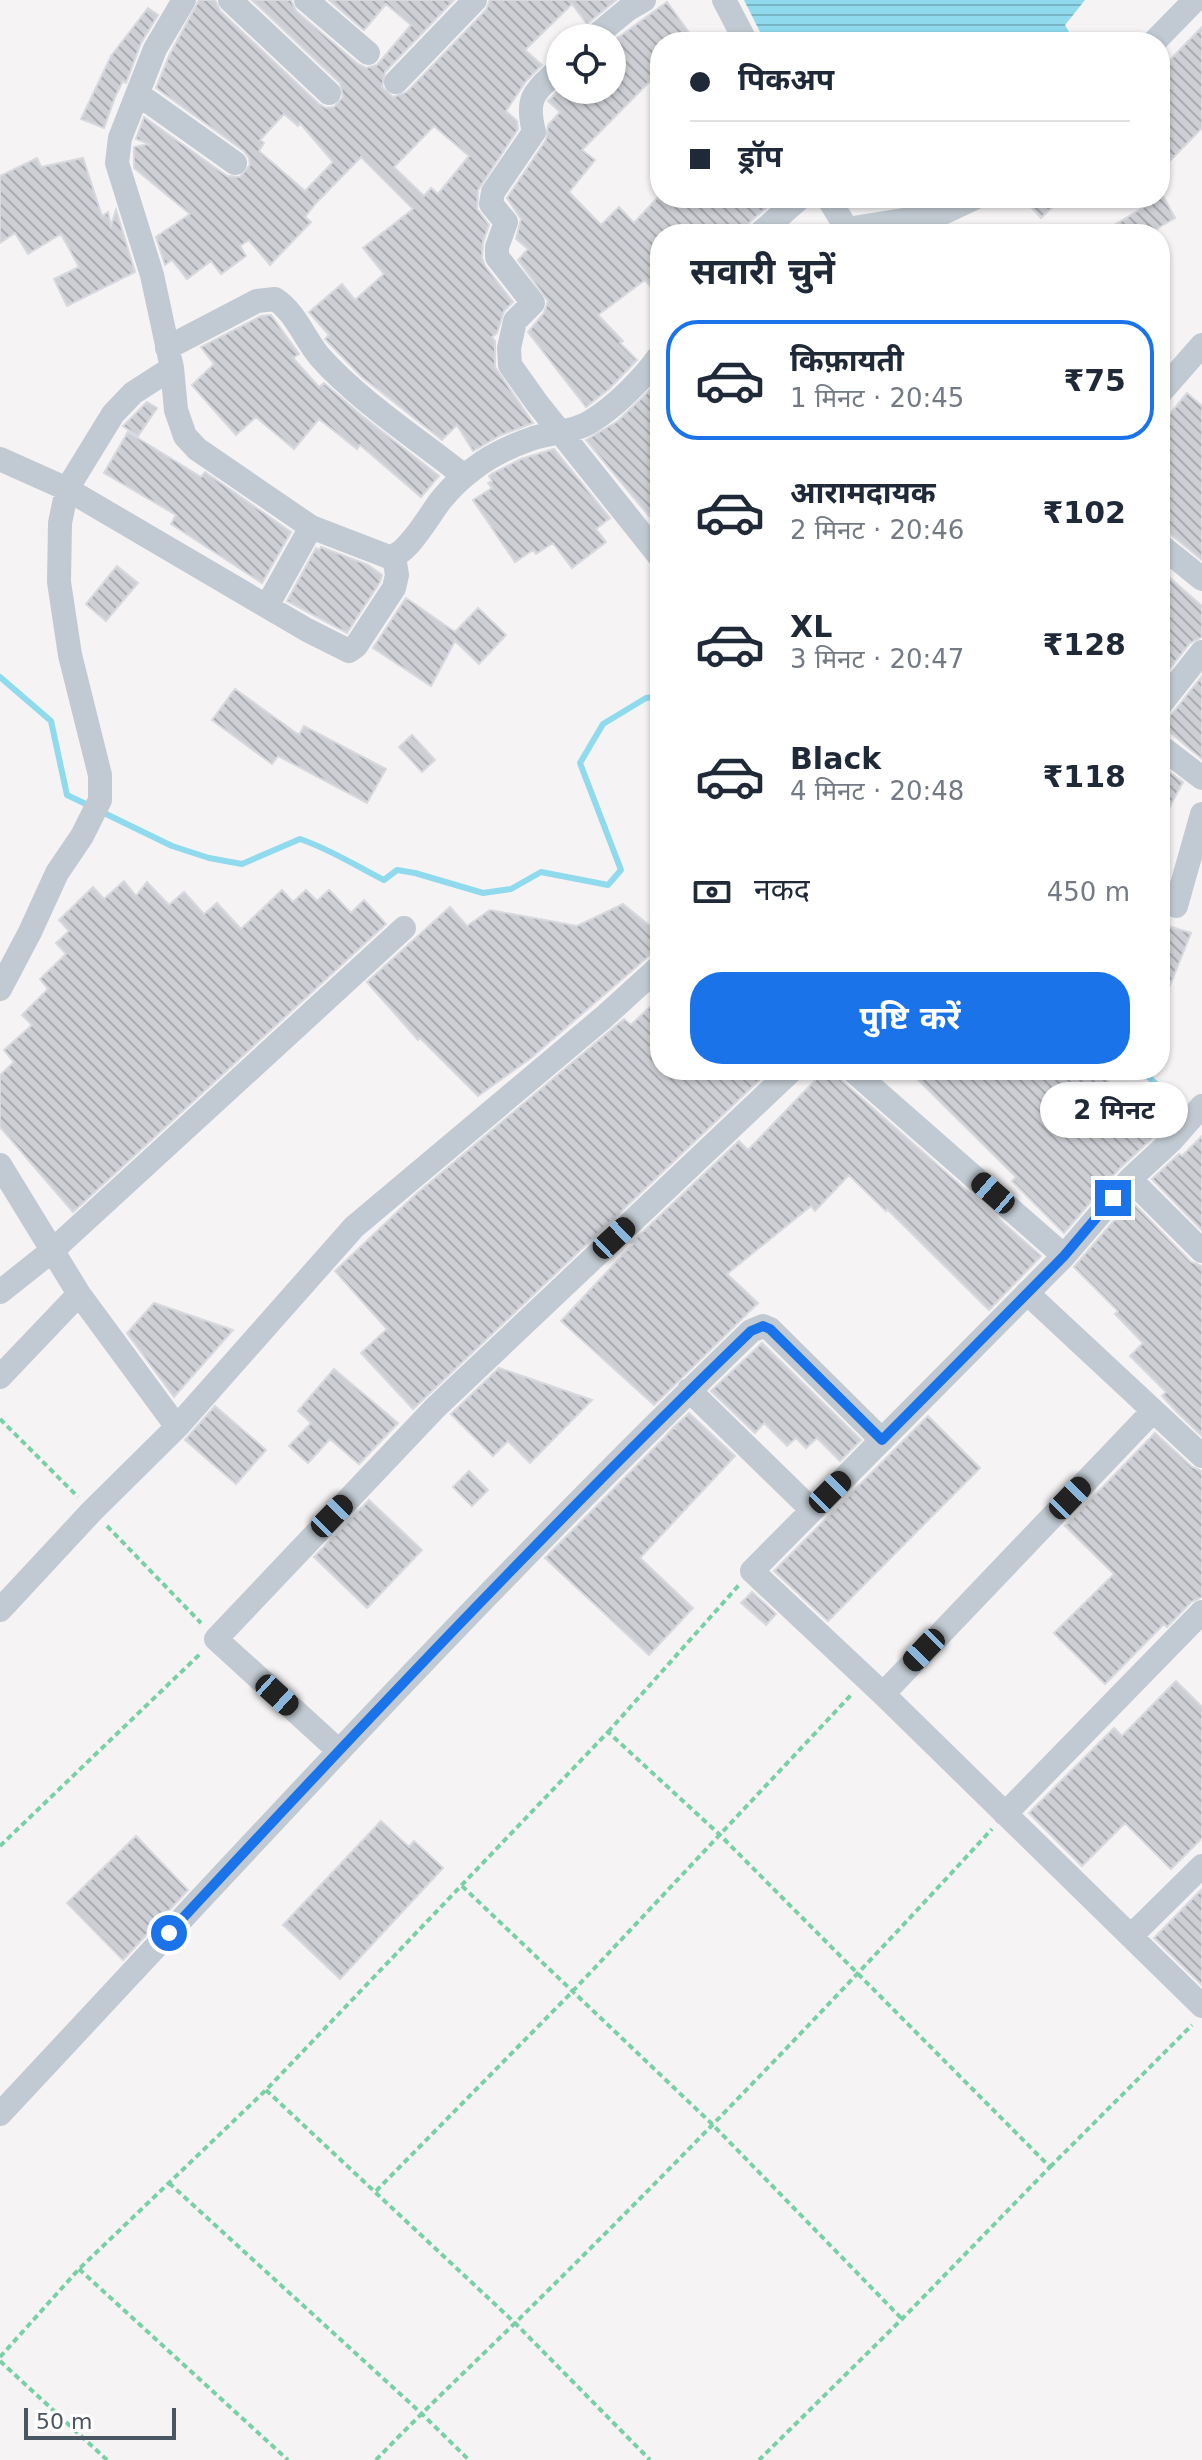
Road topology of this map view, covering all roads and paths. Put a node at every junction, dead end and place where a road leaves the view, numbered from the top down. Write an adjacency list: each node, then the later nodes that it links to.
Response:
1 (184, 0): 15 (street)
2 (230, 0): 14 (street)
3 (306, 0): 11 (street)
4 (475, 0): 12 (street)
5 (644, 0): 8 (street)
6 (724, 0): 9 (street)
7 (1195, 0): 10 (street)
8 (610, 24)
9 (741, 32)
10 (1164, 32)
11 (368, 53)
12 (396, 82)
13 (546, 83): 25 (street)
14 (329, 93)
15 (138, 94): 16 (street); 22 (street)
16 (235, 163)
17 (789, 208): 19 (street)
18 (954, 208): 20 (street)
19 (770, 224)
20 (890, 224)
21 (1202, 345): 24 (street)
22 (170, 358): 27 (street); 28 (street); 29 (street)
23 (650, 366): 25 (street)
24 (1170, 379)
25 (561, 433): 27 (street); 30 (street)
26 (0, 459): 28 (street)
27 (464, 476): 32 (street)
28 (67, 489): 34 (street); 43 (street)
29 (311, 527): 32 (street); 34 (street)
30 (650, 544)
31 (1170, 553): 33 (street)
32 (394, 556): 34 (street)
33 (1202, 579)
34 (267, 606)
35 (1202, 652): 36 (street)
36 (1170, 692)
37 (1170, 754): 38 (street)
38 (1202, 778)
39 (1202, 814): 40 (street)
40 (1176, 906)
41 (404, 928): 49 (street)
42 (650, 975): 59 (street)
43 (0, 989)
44 (781, 1080): 67 (street)
45 (883, 1080): 51 (street)
46 (1202, 1106): 48 (street)
47 (0, 1165): 49 (street)
48 (1130, 1179): 50 (street); 51 (street)
49 (53, 1250): 52 (street); 54 (street)
50 (1202, 1251)
51 (1064, 1256): 53 (street)
52 (0, 1292)
53 (1027, 1293): 57 (street); 60 (street)
54 (79, 1294): 55 (street); 59 (street)
55 (0, 1377)
56 (689, 1390): 60 (street); 62 (street); 70 (street)
57 (1153, 1411): 61 (street); 68 (street)
58 (0, 1419): 63 (path)
59 (177, 1427): 63 (street)
60 (882, 1440): 62 (street)
61 (1202, 1456)
62 (812, 1510): 64 (street)
63 (92, 1511): 65 (street); 67 (path)
64 (752, 1571): 68 (street); 69 (path)
65 (0, 1610)
66 (1202, 1612): 71 (street)
67 (216, 1639): 70 (street); 73 (path)
68 (875, 1686): 71 (street); 72 (path)
69 (608, 1732): 72 (path); 75 (path)
70 (339, 1751): 82 (street)
71 (1005, 1814): 76 (street); 77 (path)
72 (720, 1835): 77 (path); 78 (path)
73 (1, 1844)
74 (1202, 1866): 76 (street)
75 (462, 1886): 78 (path); 81 (path)
76 (1131, 1936): 79 (street)
77 (858, 1976): 83 (path); 84 (path)
78 (573, 1991): 83 (path); 86 (path)
79 (1202, 2006)
80 (1202, 2015): 84 (path)
81 (266, 2090): 85 (path); 86 (path)
82 (0, 2114)
83 (711, 2123): 88 (path); 89 (path)
84 (1050, 2167): 88 (path)
85 (169, 2183): 87 (path); 91 (path)
86 (376, 2191): 89 (path)
87 (79, 2269): 90 (path); 93 (path)
88 (902, 2319): 97 (path)
89 (515, 2323): 91 (path); 96 (path)
90 (0, 2359): 92 (path)
91 (421, 2413): 94 (path); 95 (path)
92 (107, 2460)
93 (288, 2460)
94 (376, 2460)
95 (469, 2460)
96 (650, 2460)
97 (759, 2460)

